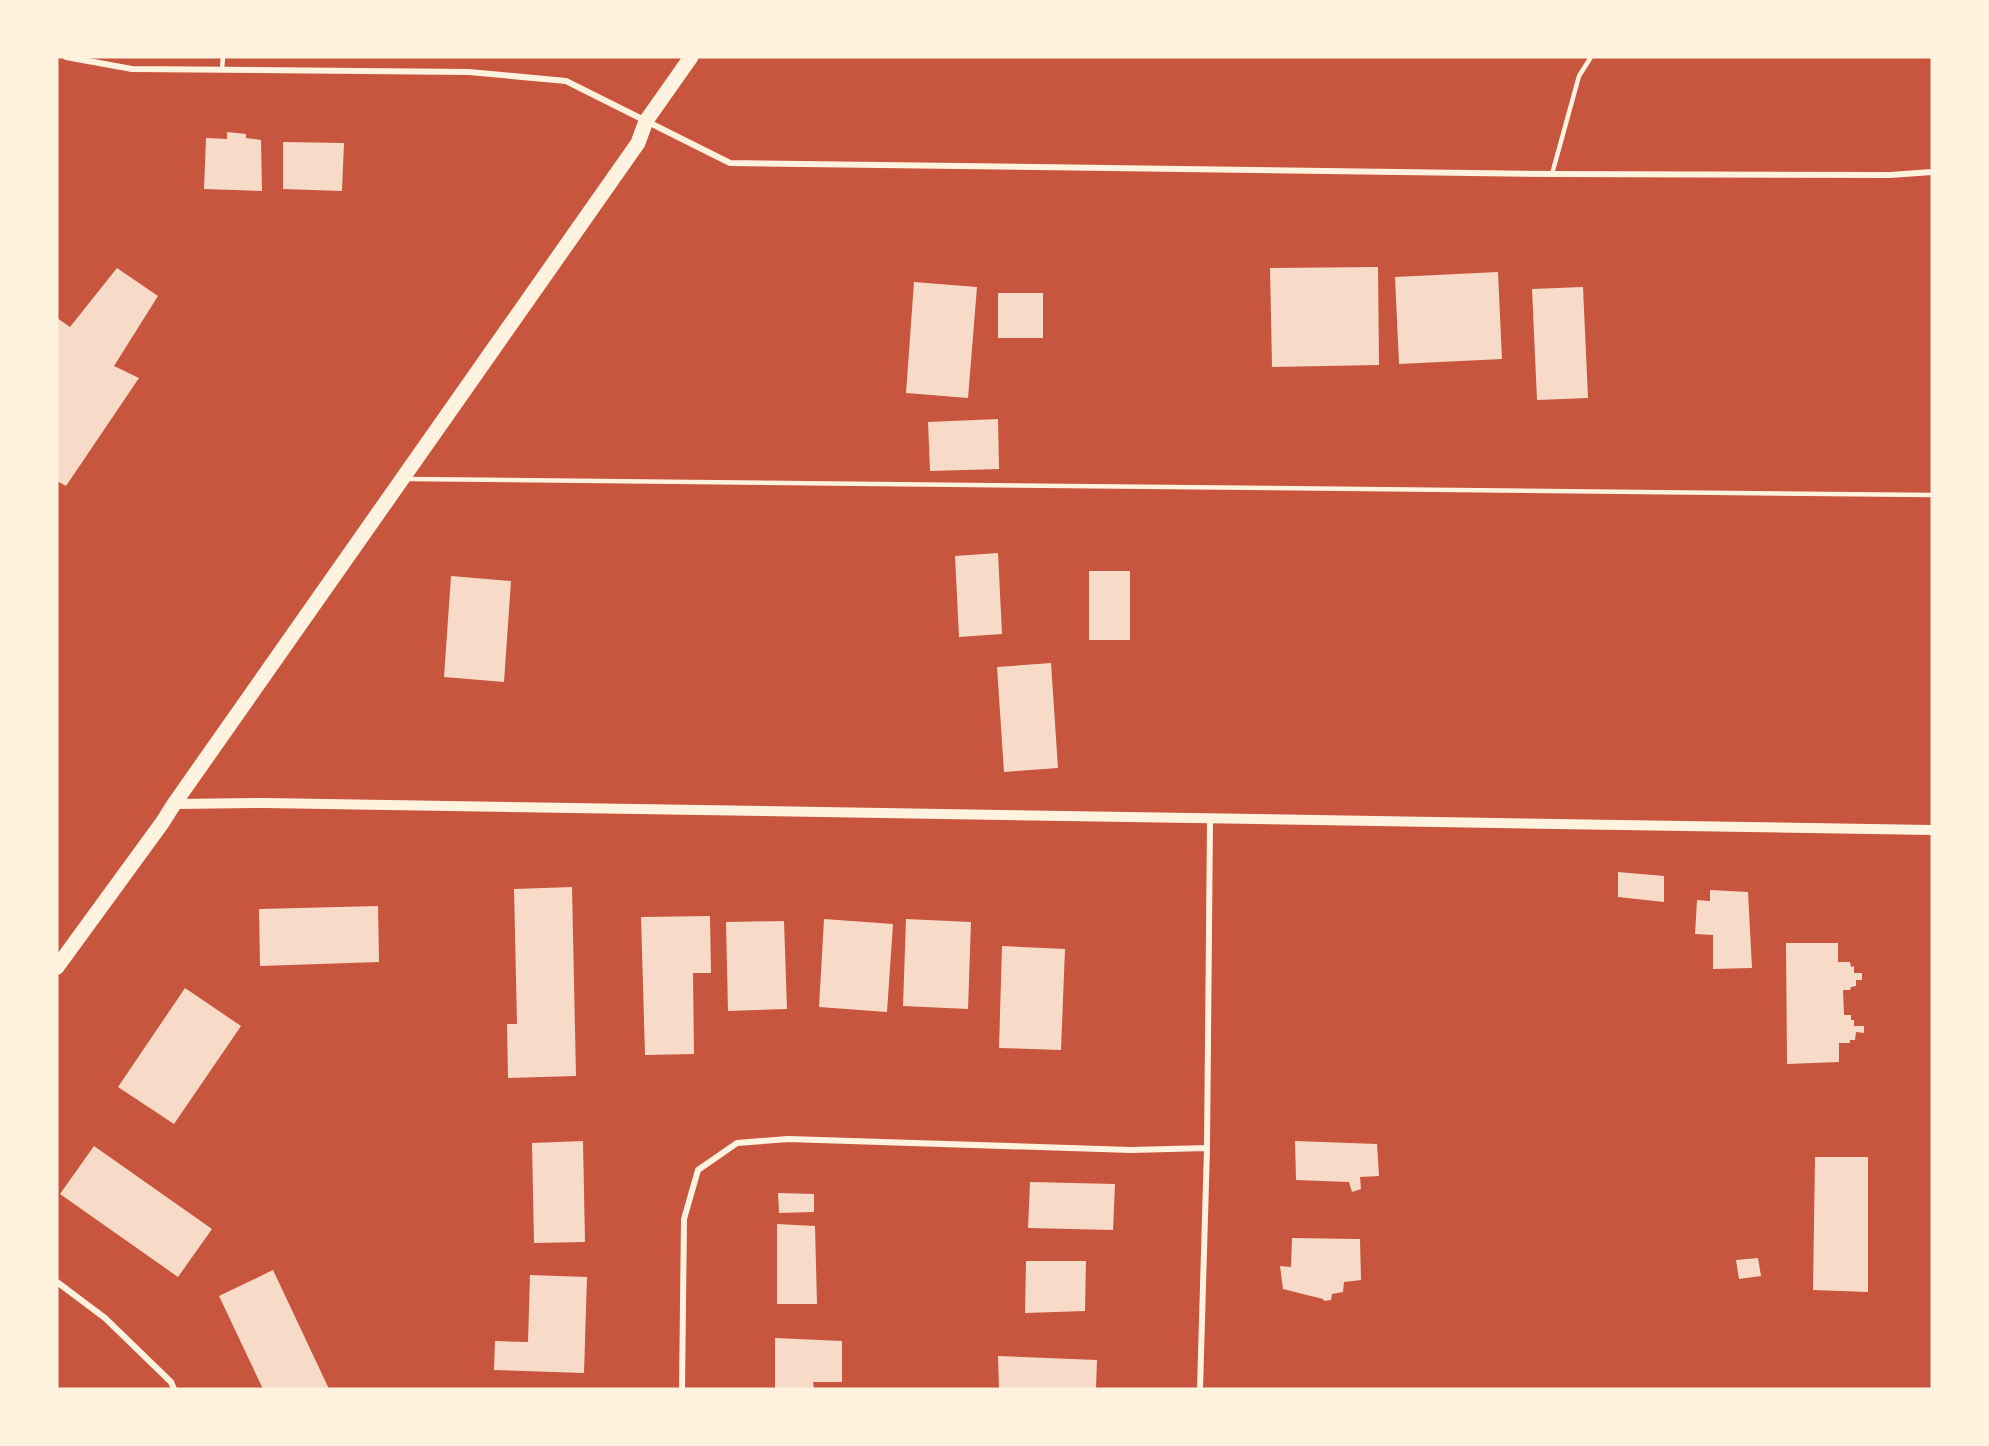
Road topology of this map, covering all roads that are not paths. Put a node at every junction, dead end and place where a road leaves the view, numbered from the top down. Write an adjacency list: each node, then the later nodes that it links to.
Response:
1 (66, 57): 5 (street)
2 (223, 57): 5 (lane)
3 (691, 57): 6 (main road)
4 (1591, 57): 8 (lane)
5 (222, 69): 6 (street)
6 (646, 121): 8 (street); 9 (main road)
7 (1932, 172): 8 (street)
8 (1552, 174)
9 (403, 479): 10 (lane); 11 (main road)
10 (1932, 495)
11 (174, 804): 12 (street); 14 (main road)
12 (1210, 820): 13 (street); 15 (street)
13 (1932, 830)
14 (57, 967)
15 (1207, 1148): 18 (street); 19 (street)
16 (57, 1282): 17 (street)
17 (174, 1389)
18 (682, 1389)
19 (1200, 1389)

